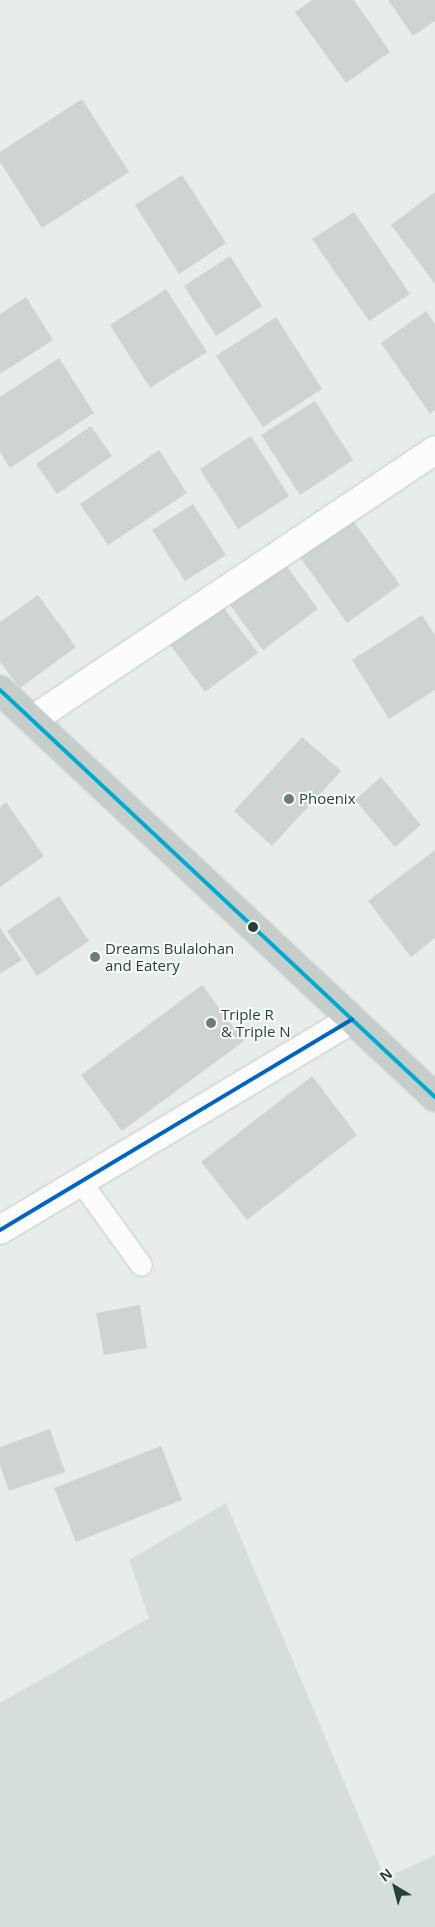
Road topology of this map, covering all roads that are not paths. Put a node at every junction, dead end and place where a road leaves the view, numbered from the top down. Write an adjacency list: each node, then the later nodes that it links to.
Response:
1 (435, 450): 3 (street)
2 (0, 690): 3 (highway)
3 (32, 720): 4 (highway)
4 (352, 1019): 5 (highway); 6 (street)
5 (435, 1097)
6 (81, 1182): 7 (street); 8 (lane)
7 (0, 1230)
8 (141, 1265)

